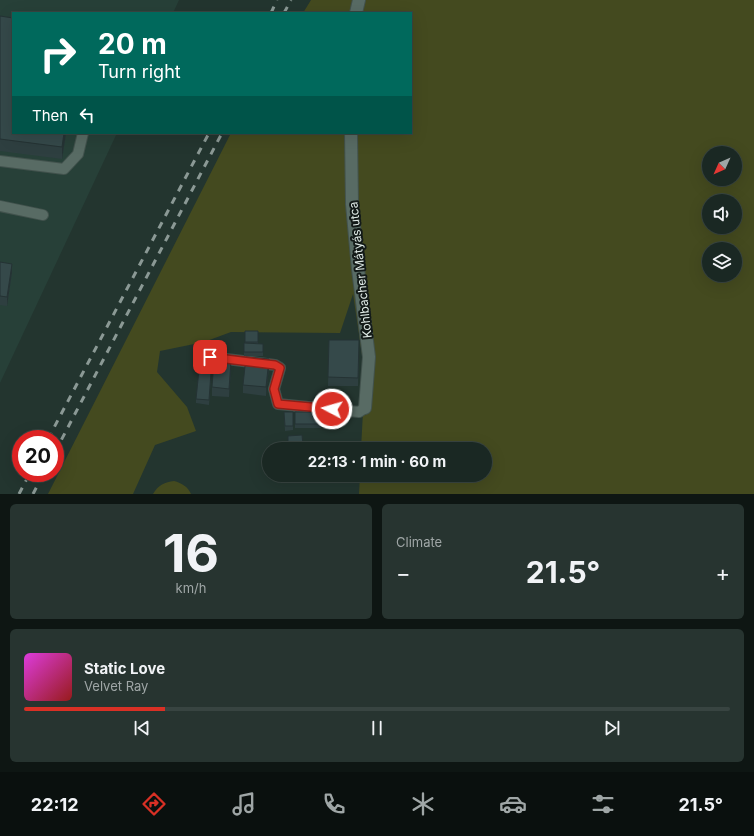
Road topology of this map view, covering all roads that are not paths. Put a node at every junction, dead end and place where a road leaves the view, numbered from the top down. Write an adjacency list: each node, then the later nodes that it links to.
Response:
1 (359, 0): 2 (street)
2 (356, 12)
3 (83, 134): 5 (lane)
4 (351, 134): 9 (street, Kohlbacher Mátyás utca)
5 (0, 161)
6 (0, 206): 7 (lane)
7 (43, 215)
8 (210, 357): 9 (lane)
9 (365, 408)

